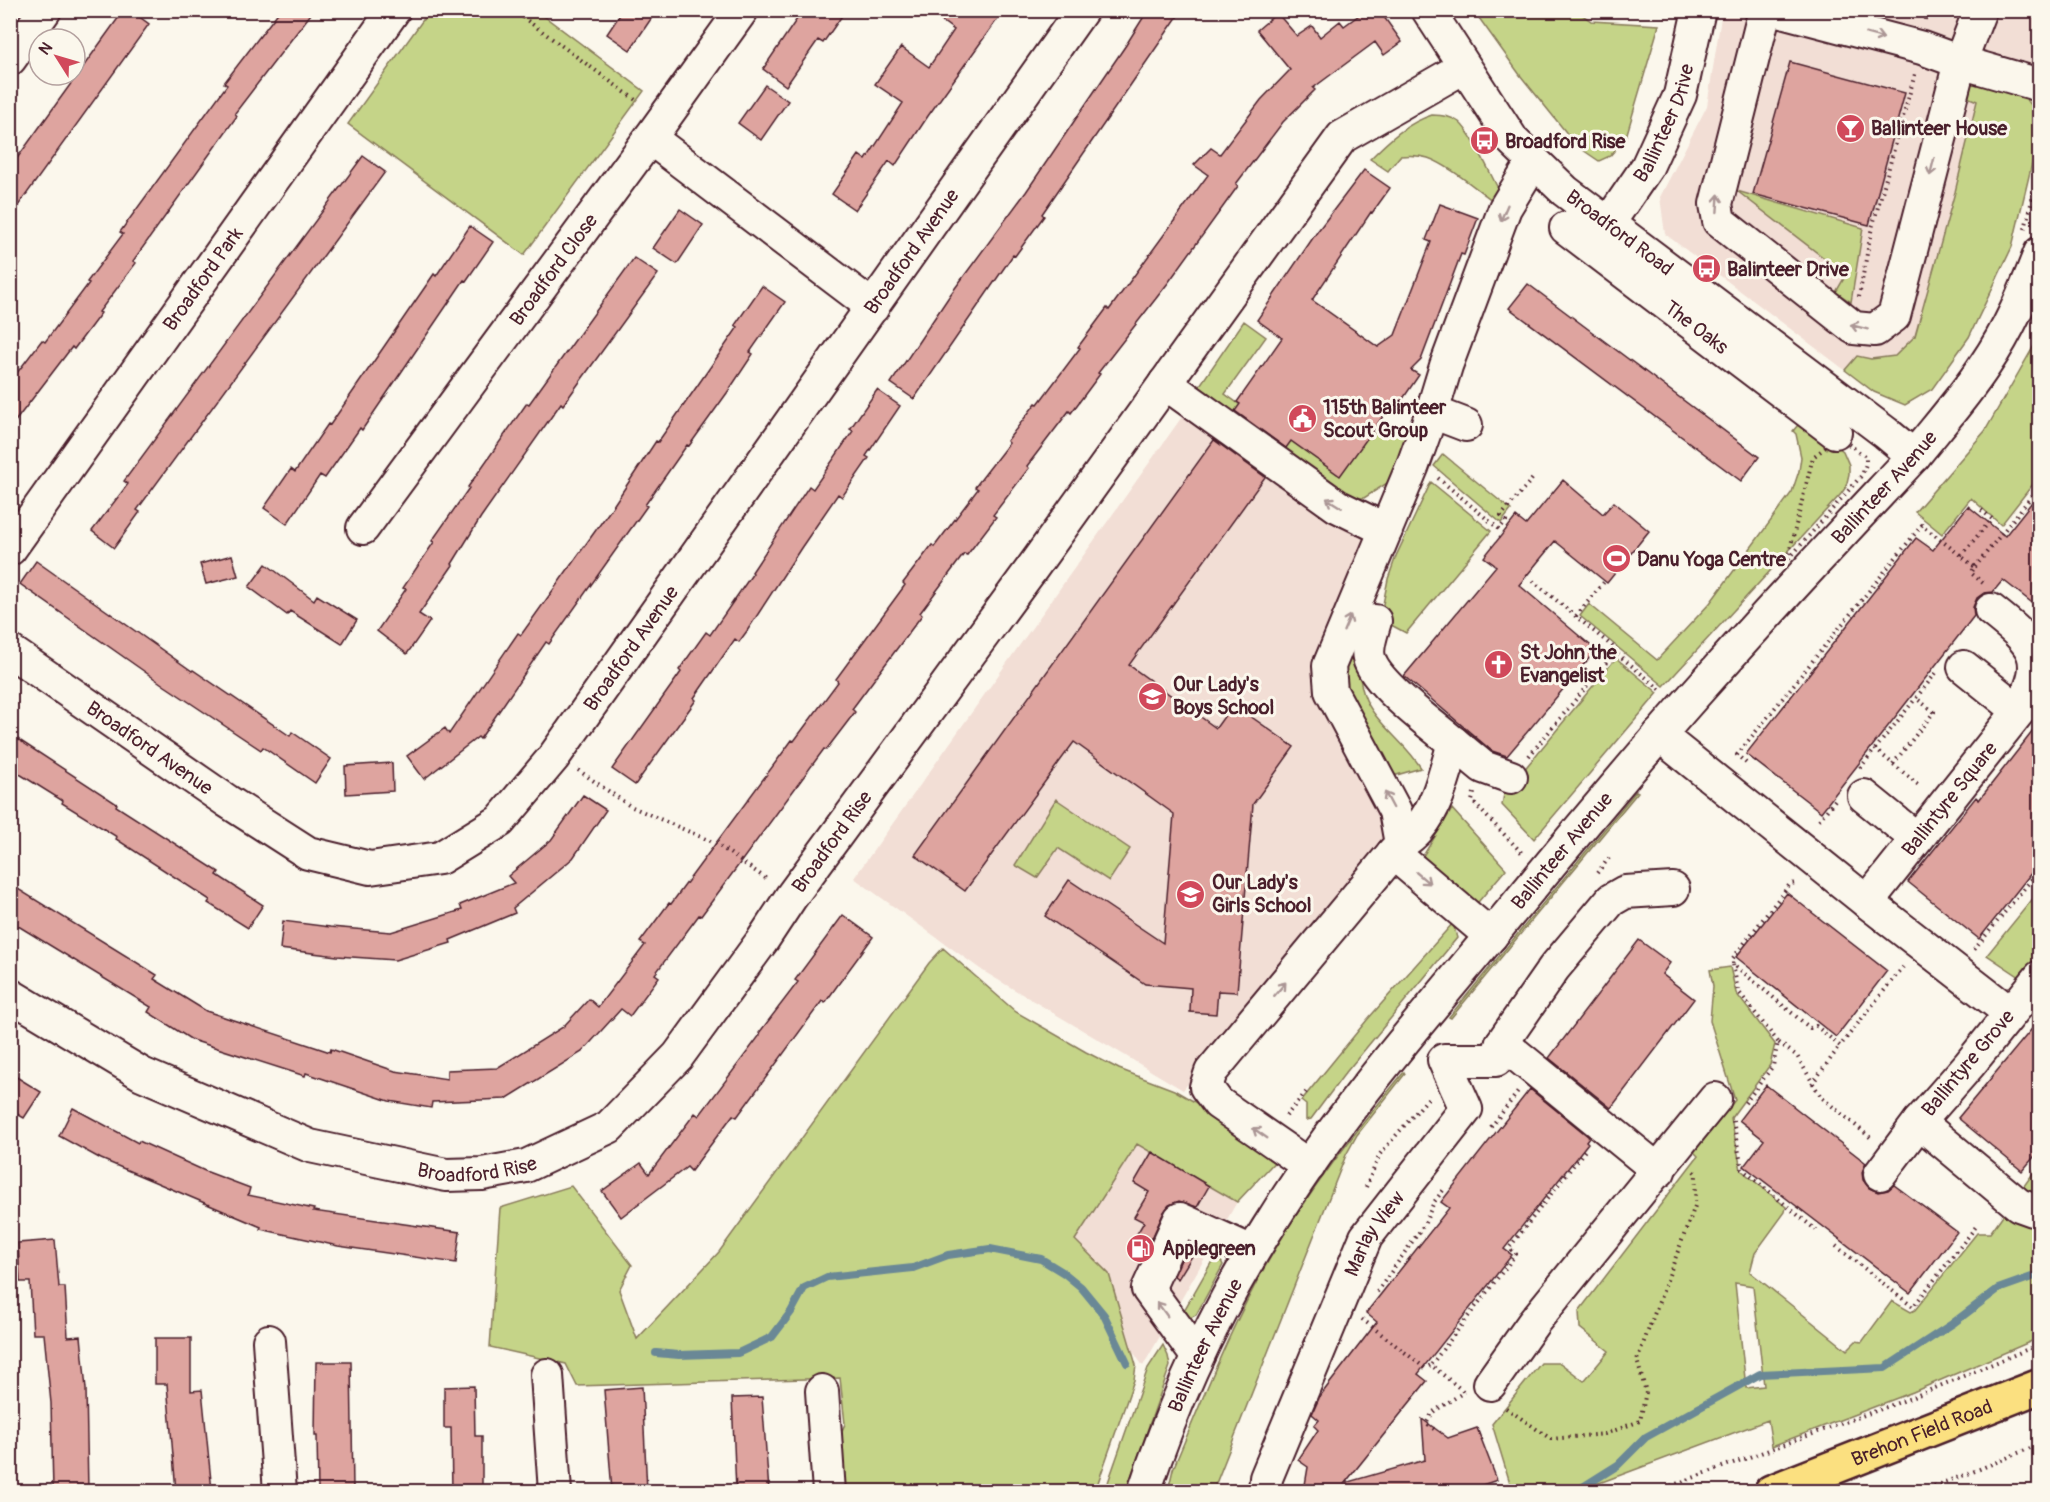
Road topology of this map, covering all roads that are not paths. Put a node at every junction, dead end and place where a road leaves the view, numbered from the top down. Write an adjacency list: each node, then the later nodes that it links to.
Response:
1 (45, 10): 10 (street)
2 (394, 10): 28 (street, Broadford Park)
3 (742, 10): 14 (street, Broadford Close)
4 (1082, 10): 19 (street, Broadford Avenue)
5 (1428, 10): 12 (street, Broadford Road)
6 (1699, 10): 17 (street, Ballinteer Drive)
7 (1765, 10): 11 (street, one-way to 7)
8 (1778, 10): 11 (street, one-way to 11)
9 (1980, 10): 11 (street)
10 (10, 59)
11 (1960, 62): 13 (street)
12 (1464, 67): 15 (street, Broadford Road); 20 (street, Broadford Rise)
13 (2040, 85)
14 (650, 138): 19 (street); 26 (street, Broadford Close)
15 (1533, 162): 17 (street, Broadford Road); 22 (street, one-way to 22)
16 (1566, 228): 17 (street)
17 (1600, 236): 21 (street, Broadford Road)
18 (2040, 253): 25 (street, Ballinteer Avenue)
19 (873, 307): 31 (street, Broadford Avenue)
20 (1165, 383): 27 (street, one-way to 20); 44 (street, Broadford Rise)
21 (1810, 394): 24 (street); 25 (street, Broadford Road)
22 (1432, 412): 23 (street); 27 (street)
23 (1466, 425)
24 (1835, 432)
25 (1914, 456): 34 (street, Ballinteer Avenue)
26 (363, 528)
27 (1386, 530): 39 (street, one-way to 27)
28 (10, 549)
29 (1989, 598): 33 (street)
30 (1375, 621): 35 (street)
31 (10, 651)
32 (1950, 670): 33 (street)
33 (2025, 703): 38 (street, Ballintyre Square)
34 (1659, 735): 41 (street); 42 (street, Ballinteer Avenue)
35 (1454, 743): 36 (street); 39 (street)
36 (1511, 777)
37 (1853, 789): 38 (street)
38 (1917, 839): 41 (street, Ballintyre Square)
39 (1397, 848): 42 (street, one-way to 42); 51 (street, one-way to 39)
40 (1673, 889): 47 (street)
41 (1867, 902): 45 (street)
42 (1491, 936): 46 (street, Ballinteer Avenue)
43 (2040, 976): 45 (street, Ballintyre Grove)
44 (10, 995)
45 (2010, 1013): 50 (street, Ballintyre Grove)
46 (1411, 1033): 48 (street); 51 (street, Ballinteer Avenue)
47 (1502, 1042): 48 (street); 52 (street)
48 (1444, 1060): 66 (street, Marlay View)
49 (1729, 1109): 52 (street)
50 (1919, 1122): 53 (street, Ballintyre Grove); 54 (street, Ballintyre Grove)
51 (1308, 1166): 55 (street, Ballinteer Avenue)
52 (1674, 1169): 61 (street)
53 (1880, 1174)
54 (2040, 1209)
55 (1252, 1252): 57 (street, Ballinteer Avenue); 57 (street, one-way to 55)
56 (269, 1341): 62 (street)
57 (1197, 1356): 65 (street, Ballinteer Avenue)
58 (548, 1375): 63 (street)
59 (2040, 1386): 67 (main road, Brehon Field Road)
60 (822, 1391): 64 (street)
61 (1481, 1393)
62 (280, 1491)
63 (555, 1491)
64 (829, 1491)
65 (1144, 1491)
66 (1265, 1491)
67 (1771, 1491)

